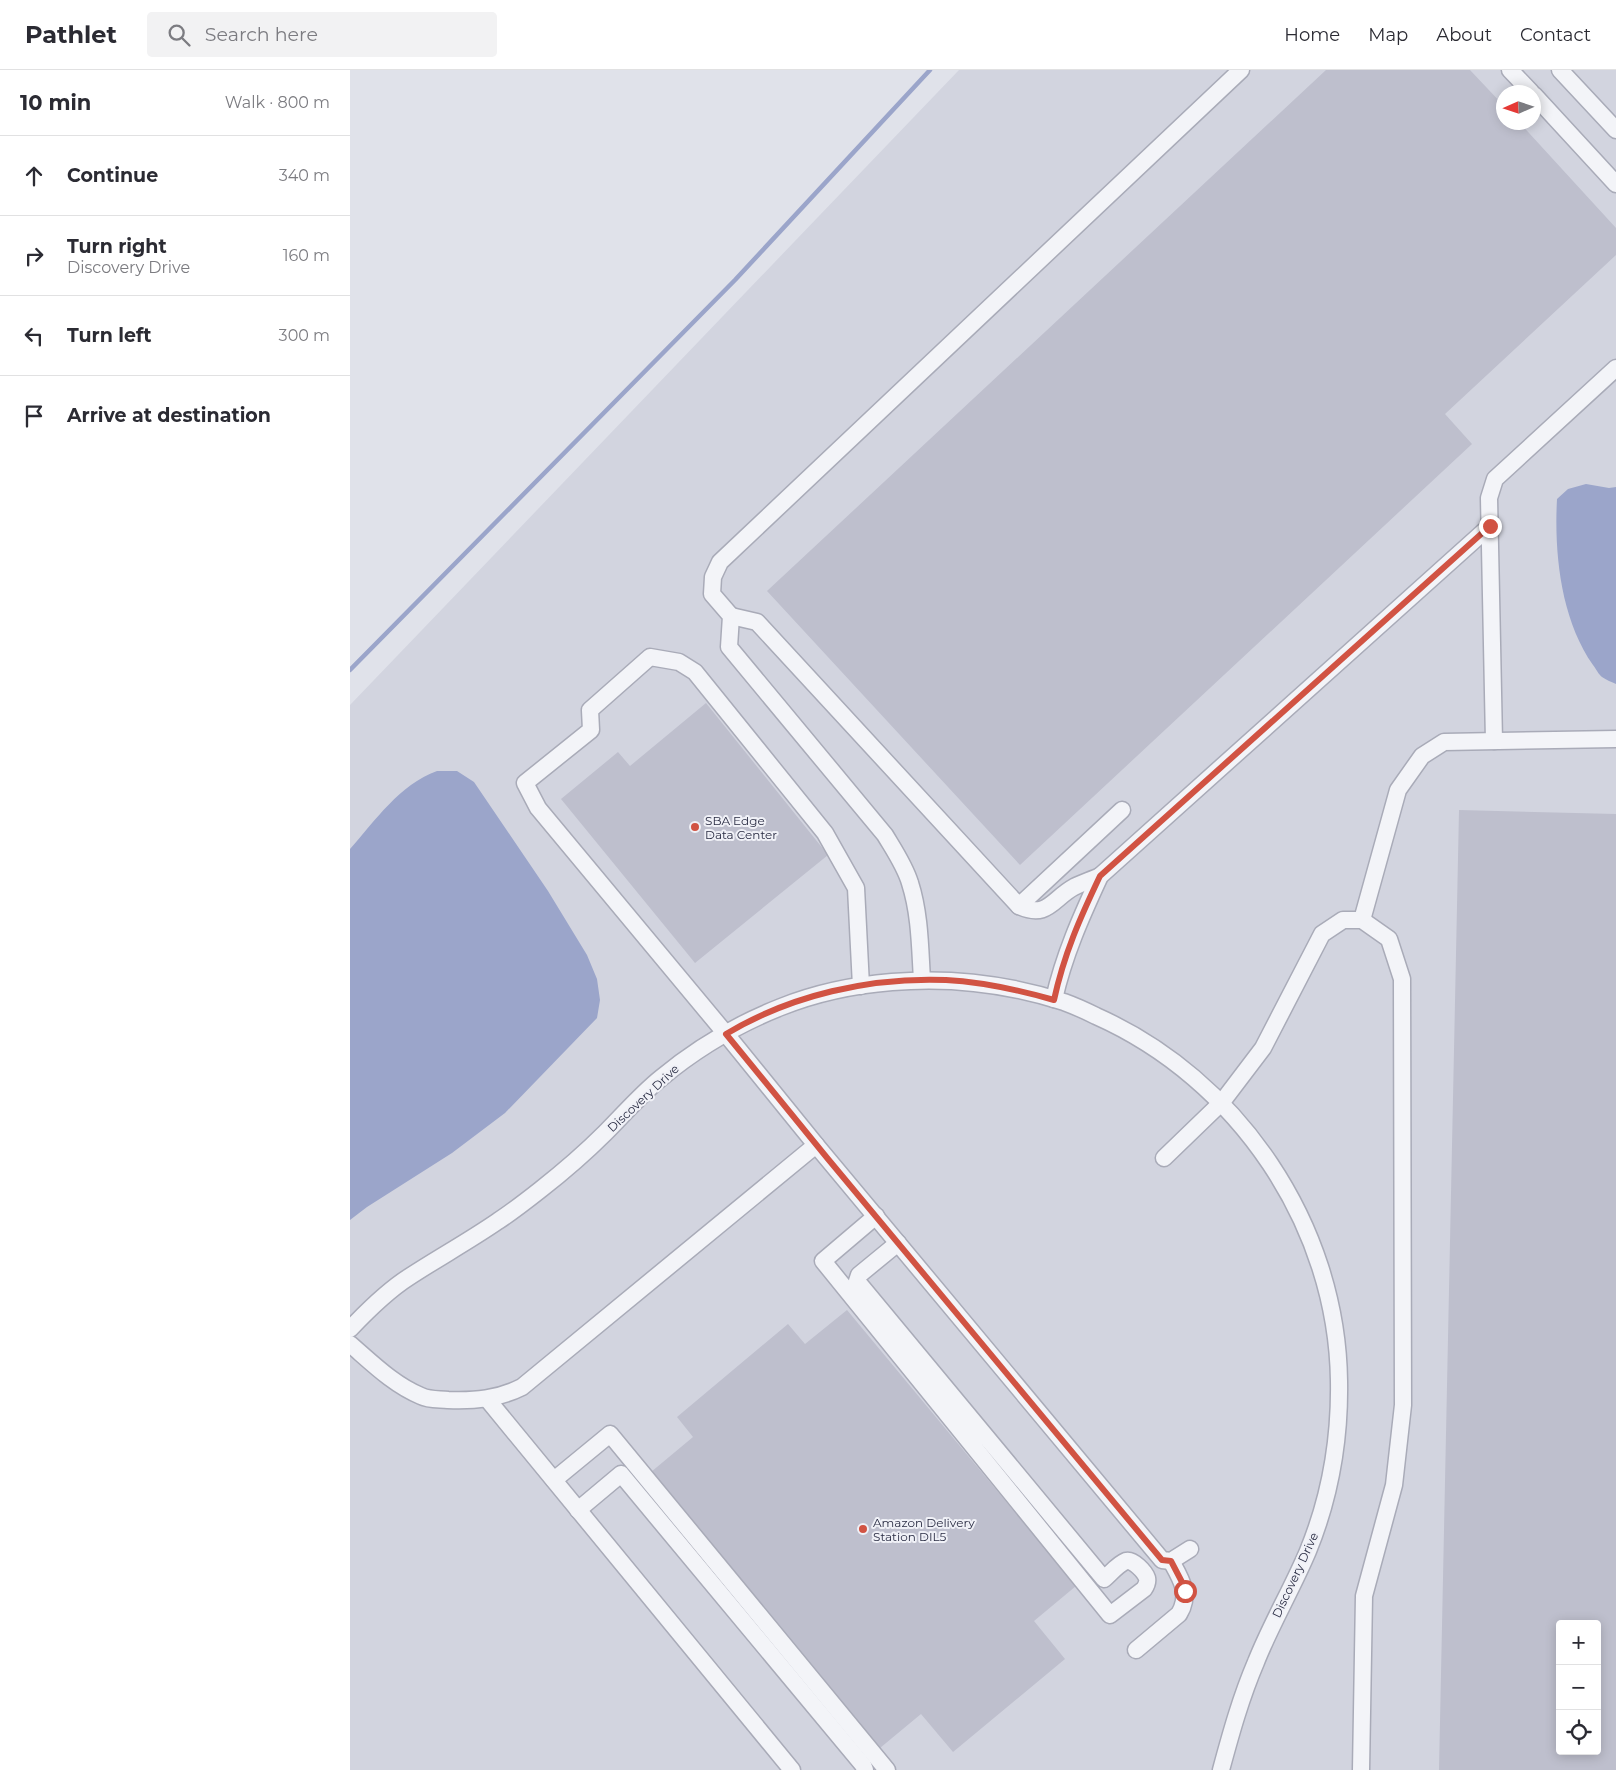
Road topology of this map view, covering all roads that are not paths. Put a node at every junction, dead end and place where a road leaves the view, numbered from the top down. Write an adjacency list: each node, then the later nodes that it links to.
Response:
1 (1241, 70): 10 (street)
2 (1510, 70): 4 (street)
3 (1560, 70): 6 (street)
4 (1524, 85)
5 (1541, 104): 7 (street)
6 (1616, 130)
7 (1616, 184)
8 (1616, 368): 9 (street)
9 (1490, 526): 12 (street); 14 (street)
10 (731, 616): 15 (street); 17 (street)
11 (1616, 739): 12 (street)
12 (1494, 741): 16 (street)
13 (1122, 810): 15 (street)
14 (1100, 876): 15 (street); 19 (street)
15 (1019, 906)
16 (1362, 920): 21 (street); 38 (street)
17 (922, 980): 18 (street, Discovery Drive); 19 (street, Discovery Drive)
18 (861, 986): 20 (street, Discovery Drive); 20 (street)
19 (1054, 1000): 21 (street, Discovery Drive)
20 (726, 1034): 22 (street); 26 (street, Discovery Drive)
21 (1222, 1102): 23 (street); 37 (street, Discovery Drive)
22 (816, 1145): 24 (street); 28 (street)
23 (1164, 1158)
24 (876, 1216): 25 (street); 25 (street)
25 (898, 1243): 32 (street)
26 (350, 1329)
27 (350, 1344): 28 (street)
28 (488, 1400): 29 (street)
29 (554, 1480): 30 (street); 36 (street)
30 (578, 1510): 34 (street); 35 (street)
31 (1190, 1549): 32 (street)
32 (1171, 1561): 33 (street)
33 (1136, 1650)
34 (792, 1770)
35 (864, 1770)
36 (887, 1770)
37 (1221, 1770)
38 (1361, 1770)

